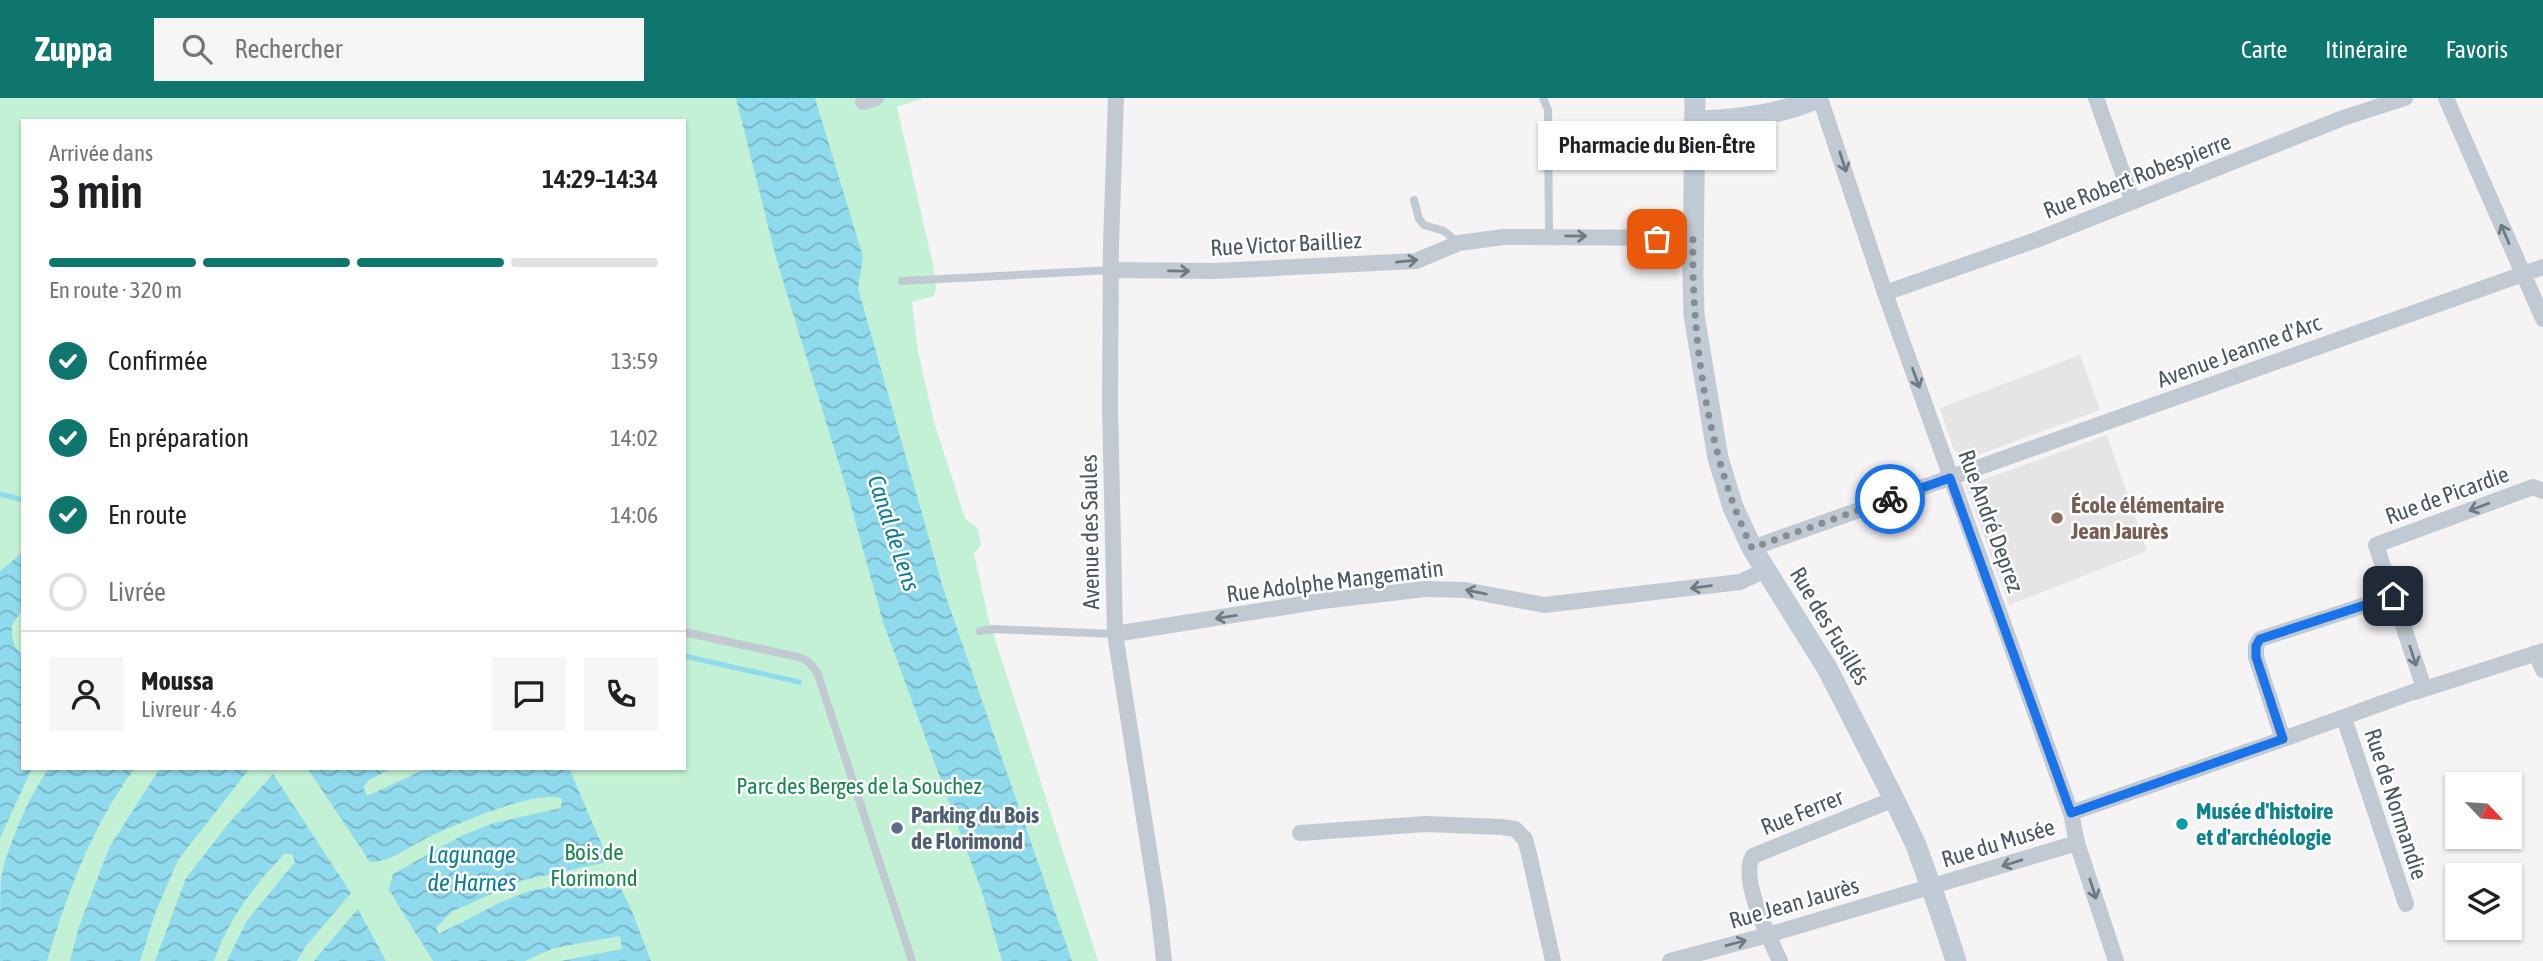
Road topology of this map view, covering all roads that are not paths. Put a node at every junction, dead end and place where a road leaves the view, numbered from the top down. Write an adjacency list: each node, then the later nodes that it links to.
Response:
1 (1116, 98): 15 (street, Avenue des Saules)
2 (1543, 98): 11 (lane)
3 (1695, 98): 8 (main road, Rue des Fusillés)
4 (1818, 98): 8 (main road); 18 (street, Rue André Deprez, one-way to 18)
5 (2096, 98): 10 (street)
6 (2405, 98): 10 (street, Rue Robert Robespierre)
7 (2446, 98): 16 (street, one-way to 7)
8 (1694, 121): 12 (main road, Rue des Fusillés)
9 (1414, 200): 13 (lane)
10 (2133, 202): 18 (street, Rue Robert Robespierre)
11 (1549, 236): 12 (street, Rue Victor Bailliez, one-way to 12); 13 (street, Rue Victor Bailliez)
12 (1693, 238): 22 (main road, Rue des Fusillés)
13 (1459, 243): 15 (street, Rue Victor Bailliez, one-way to 13)
14 (2543, 267): 16 (street, Avenue Jeanne d'Arc)
15 (1111, 271): 17 (lane); 27 (street, Avenue des Saules)
16 (2523, 276): 19 (street); 20 (street, Avenue Jeanne d'Arc)
17 (902, 281)
18 (1885, 293): 20 (street, Rue André Deprez, one-way to 20)
19 (2543, 319)
20 (1950, 478): 22 (street, Avenue Jeanne d'Arc); 34 (street, Rue André Deprez)
21 (2543, 491): 24 (street, Rue de Picardie, one-way to 24)
22 (1752, 548): 23 (main road, Rue des Fusillés)
23 (1766, 570): 27 (street, Rue Adolphe Mangematin, one-way to 27); 33 (main road, Rue des Fusillés)
24 (2393, 596): 30 (street, Rue de Picardie, one-way to 30); 32 (street)
25 (980, 631): 27 (lane)
26 (686, 632): 40 (lane)
27 (1115, 634): 41 (street, Avenue des Saules)
28 (2540, 652): 29 (street); 30 (street)
29 (2543, 670)
30 (2424, 688): 31 (street); 32 (street)
31 (2344, 718): 32 (street); 38 (street, Rue de Normandie)
32 (2283, 739): 34 (street)
33 (1894, 799): 37 (main road, Rue des Fusillés); 39 (street, Rue Ferrer)
34 (2071, 813): 36 (street, Rue André Deprez)
35 (1300, 833): 42 (street)
36 (2077, 843): 37 (street, Rue du Musée, one-way to 37); 46 (street, Rue André Deprez, one-way to 46)
37 (1931, 887): 39 (street, Rue Jean Jaurès); 45 (main road, Rue des Fusillés)
38 (2406, 904)
39 (1768, 935): 43 (street, Rue Jean Jaurès, one-way to 39); 44 (street, Rue Ferrer)
40 (912, 961)
41 (1164, 961)
42 (1553, 961)
43 (1670, 961)
44 (1780, 961)
45 (1956, 961)
46 (2116, 961)

